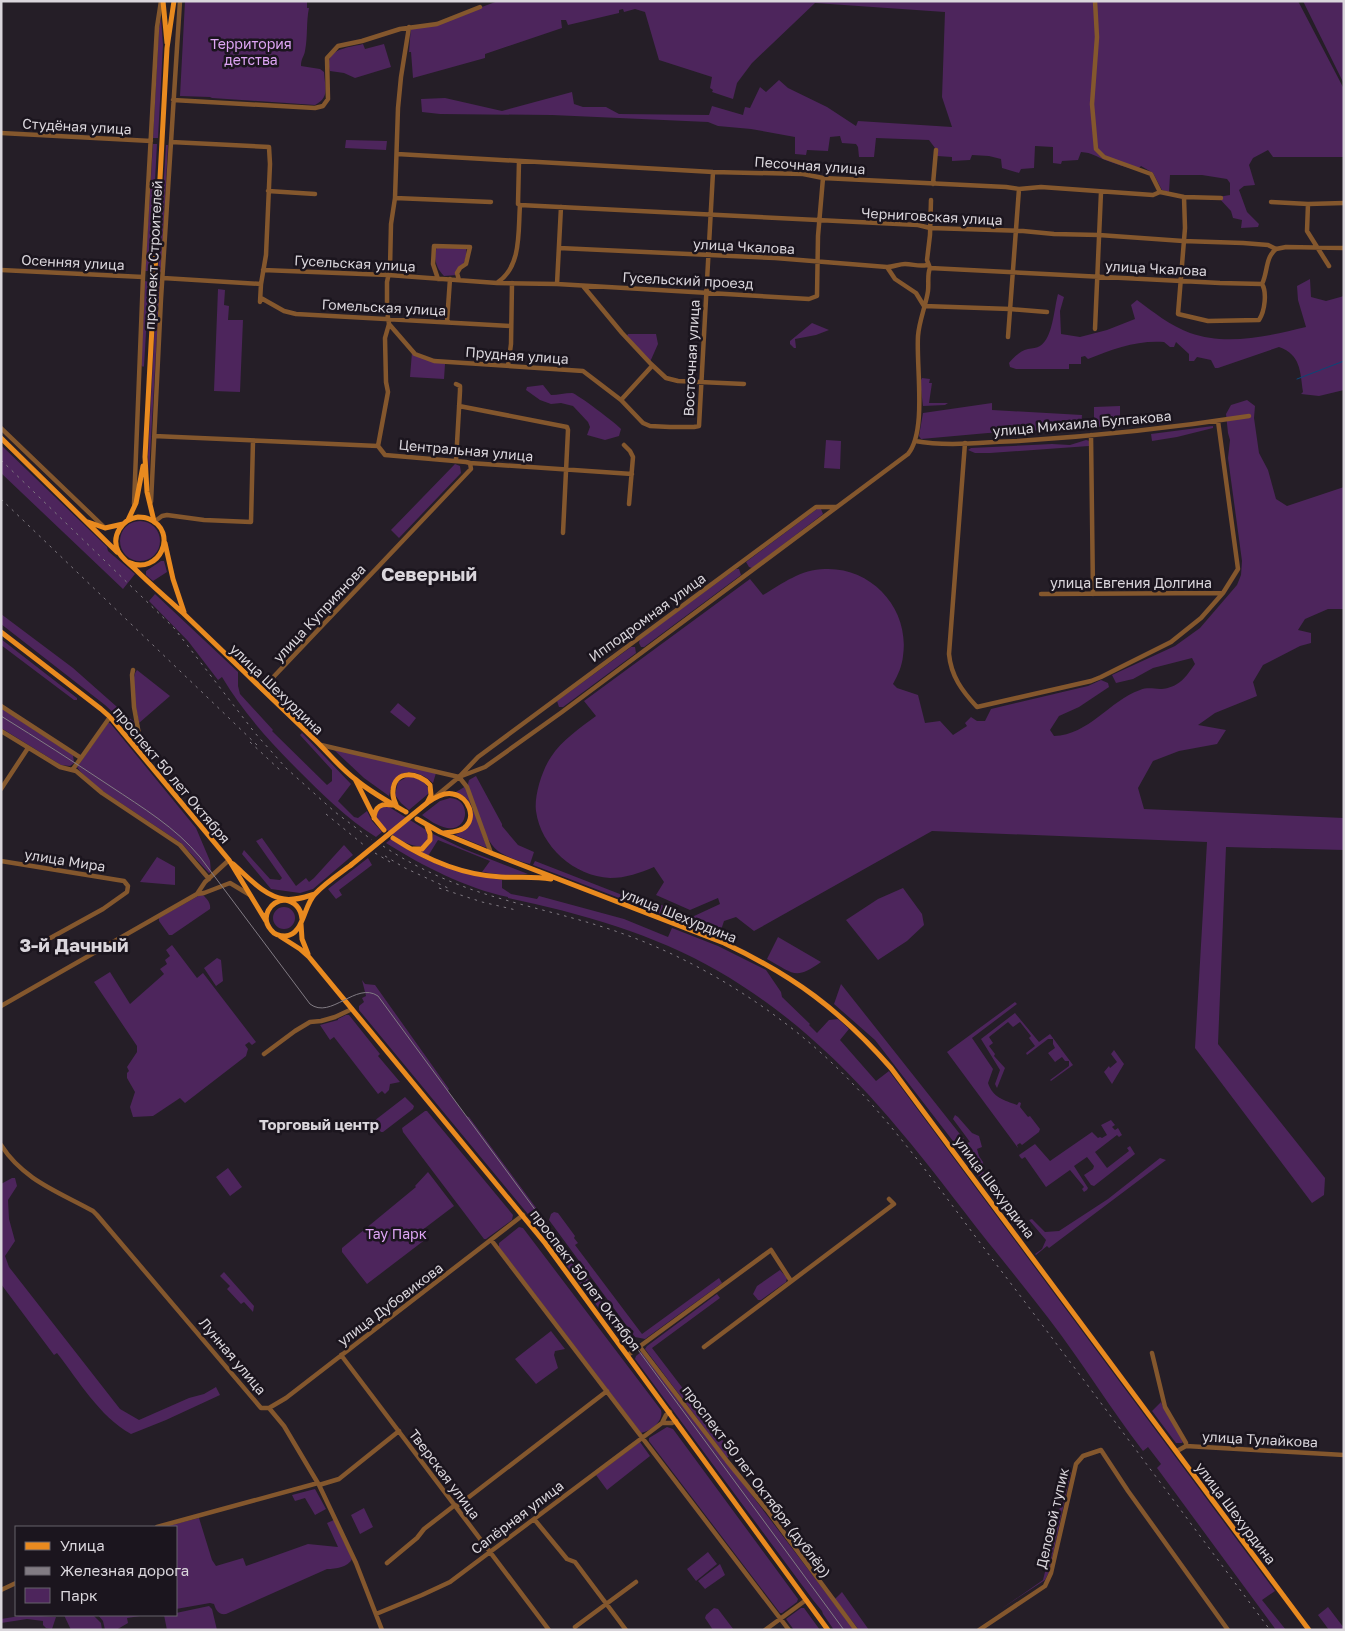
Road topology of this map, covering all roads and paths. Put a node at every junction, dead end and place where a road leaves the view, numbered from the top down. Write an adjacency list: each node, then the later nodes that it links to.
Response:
1 (174, 1): 6 (main road, проспект Строителей)
2 (180, 1): 6 (street, проспект Строителей)
3 (1095, 1): 22 (street)
4 (162, 3): 6 (street); 8 (main road, проспект Строителей); 11 (street, проспект Строителей)
5 (480, 7): 7 (street)
6 (177, 11): 8 (main road, проспект Строителей); 9 (street, проспект Строителей)
7 (409, 27): 9 (street); 14 (street)
8 (167, 48): 94 (main road, проспект Строителей)
9 (173, 100): 12 (street, проспект Строителей)
10 (1, 133): 11 (street, Студёная улица)
11 (151, 141): 54 (street, проспект Строителей)
12 (171, 142): 20 (street); 55 (street, проспект Строителей)
13 (936, 150): 18 (street)
14 (396, 154): 15 (street, Песочная улица); 25 (street)
15 (519, 161): 16 (street, Песочная улица); 31 (street)
16 (713, 172): 17 (street, Песочная улица); 34 (street, Восточная улица)
17 (823, 178): 18 (street, Песочная улица); 35 (street)
18 (933, 184): 19 (street, Песочная улица)
19 (1019, 189): 21 (street, Песочная улица); 37 (street)
20 (268, 191): 23 (street); 50 (street)
21 (1101, 192): 22 (street, Песочная улица); 38 (street)
22 (1160, 192): 24 (street, Песочная улица)
23 (316, 194)
24 (1184, 197): 26 (street, Песочная улица); 39 (street)
25 (395, 198): 28 (street); 52 (street)
26 (1222, 198)
27 (931, 200): 36 (street)
28 (491, 202)
29 (1270, 202): 32 (street)
30 (1344, 203): 32 (street)
31 (519, 204): 33 (street, Черниговская улица); 60 (street)
32 (1308, 204): 40 (street)
33 (560, 206): 34 (street, Черниговская улица); 41 (street)
34 (710, 214): 35 (street, Черниговская улица); 44 (street, Восточная улица)
35 (820, 221): 36 (street, Черниговская улица); 45 (street)
36 (930, 228): 37 (street, Черниговская улица); 46 (street)
37 (1016, 232): 38 (street, Черниговская улица); 51 (street)
38 (1099, 235): 39 (street, Черниговская улица); 53 (street)
39 (1184, 241): 43 (street, Черниговская улица); 59 (street)
40 (1316, 247): 42 (street, Черниговская улица); 43 (street, Черниговская улица); 47 (street)
41 (559, 248): 44 (street, улица Чкалова); 63 (street)
42 (1344, 248)
43 (1276, 249): 64 (street)
44 (708, 256): 45 (street, улица Чкалова); 66 (street, Восточная улица)
45 (818, 261): 48 (street, улица Чкалова); 66 (street, Гусельский проезд)
46 (929, 266): 48 (street, улица Чкалова); 51 (street, улица Чкалова); 67 (street)
47 (1329, 266)
48 (887, 267): 67 (street)
49 (1, 270): 54 (street, Осенняя улица)
50 (263, 270): 52 (street, Гусельская улица); 61 (street)
51 (1014, 272): 53 (street, улица Чкалова); 68 (street)
52 (388, 275): 56 (street, Гусельская улица); 70 (street)
53 (1096, 276): 59 (street, улица Чкалова); 73 (street)
54 (143, 277): 100 (street, проспект Строителей)
55 (163, 278): 61 (street); 87 (street, проспект Строителей)
56 (438, 279): 57 (street, Гусельская улица); 58 (street)
57 (450, 279): 58 (street, Гусельская улица); 71 (street)
58 (459, 280): 60 (street, Гусельская улица)
59 (1180, 280): 64 (street, улица Чкалова); 64 (street)
60 (498, 283): 62 (street, Гусельская улица)
61 (260, 284): 70 (street, Гомельская улица)
62 (512, 284): 63 (street, Гусельская улица); 72 (street)
63 (557, 284): 65 (street, Гусельский проезд)
64 (1262, 284)
65 (583, 286): 66 (street, Гусельский проезд); 76 (street)
66 (706, 292): 77 (street, Восточная улица)
67 (924, 306): 68 (street); 90 (street)
68 (1010, 309): 69 (street); 74 (street)
69 (1047, 312)
70 (388, 321): 71 (street, Гомельская улица); 75 (street, Прудная улица); 93 (street)
71 (447, 322): 72 (street, Гомельская улица)
72 (511, 326): 75 (street)
73 (1095, 329)
74 (1008, 337)
75 (508, 366): 80 (street, Прудная улица)
76 (652, 366): 77 (street); 80 (street)
77 (701, 383): 79 (street); 84 (street, Восточная улица)
78 (456, 384): 81 (street)
79 (744, 384)
80 (621, 400): 84 (street, Прудная улица)
81 (459, 406): 95 (street); 97 (street)
82 (1249, 416): 83 (street, улица Михаила Булгакова)
83 (1218, 421): 86 (street, улица Михаила Булгакова); 112 (street, улица Евгения Долгина)
84 (699, 426)
85 (1, 428): 107 (street)
86 (1091, 435): 91 (street, улица Михаила Булгакова); 114 (street)
87 (154, 436): 89 (street, Центральная улица); 102 (street, проспект Строителей)
88 (1, 438): 103 (main road)
89 (253, 441): 93 (street, Центральная улица); 105 (street)
90 (916, 441): 91 (street, улица Михаила Булгакова); 101 (street, Ипподромная улица)
91 (965, 444): 112 (street)
92 (624, 445): 98 (street)
93 (378, 446): 95 (street, Центральная улица)
94 (145, 457): 100 (main road, проспект Строителей); 102 (main road, проспект Строителей)
95 (456, 461): 96 (street, Центральная улица)
96 (470, 463): 97 (street, Центральная улица); 118 (street, улица Куприянова)
97 (566, 470): 98 (street, Центральная улица); 108 (street)
98 (632, 474): 99 (street)
99 (629, 504)
100 (134, 508): 104 (main road, проспект Строителей)
101 (838, 508): 127 (street, Ипподромная улица); 127 (street, Ипподромная улица)
102 (151, 511): 105 (main road, проспект Строителей)
103 (85, 520): 107 (main road); 110 (main road)
104 (128, 520): 105 (main road); 106 (main road)
105 (154, 522): 109 (main road)
106 (123, 524): 107 (main road); 110 (main road)
107 (105, 528)
108 (563, 533)
109 (165, 541): 111 (main road); 115 (main road, улица Шехурдина)
110 (119, 554): 111 (main road)
111 (128, 562): 115 (main road, улица Шехурдина)
112 (1223, 593): 114 (street, улица Евгения Долгина)
113 (1041, 594): 114 (street, улица Евгения Долгина)
114 (1092, 594)
115 (185, 615): 118 (main road, улица Шехурдина)
116 (1, 632): 120 (main road, проспект 50 лет Октября)
117 (134, 670): 124 (street)
118 (262, 689): 122 (main road, улица Шехурдина)
119 (1, 706): 125 (street)
120 (110, 717): 124 (main road, проспект 50 лет Октября); 125 (street)
121 (1, 731): 123 (street)
122 (321, 745): 127 (street); 128 (main road, улица Шехурдина)
123 (28, 748): 126 (street); 129 (street)
124 (137, 750): 141 (main road, проспект 50 лет Октября)
125 (80, 758): 126 (street)
126 (73, 769): 145 (street)
127 (460, 777): 130 (street); 140 (street)
128 (354, 779): 131 (main road, улица Шехурдина); 133 (main road, улица Шехурдина)
129 (2, 786)
130 (427, 803): 131 (main road); 137 (main road); 148 (main road, bridge)
131 (395, 806): 132 (main road, улица Шехурдина); 133 (main road)
132 (406, 812)
133 (375, 819): 136 (main road, улица Шехурдина)
134 (417, 819): 135 (main road, улица Шехурдина)
135 (427, 825): 137 (main road, улица Шехурдина); 139 (main road)
136 (384, 830)
137 (444, 833): 140 (main road, улица Шехурдина)
138 (393, 838): 139 (main road, улица Шехурдина)
139 (410, 849): 144 (main road, улица Шехурдина)
140 (491, 853): 143 (main road, улица Шехурдина)
141 (229, 860): 145 (street); 149 (main road, проспект 50 лет Октября); 150 (main road, проспект 50 лет Октября)
142 (1, 862): 154 (street, улица Мира)
143 (528, 867): 144 (main road); 146 (main road, улица Шехурдина)
144 (528, 878): 146 (main road, улица Шехурдина)
145 (209, 879): 147 (street)
146 (561, 881): 177 (main road, улица Шехурдина)
147 (197, 894): 149 (street); 156 (street)
148 (315, 894): 150 (main road); 152 (main road)
149 (251, 895): 151 (main road, проспект 50 лет Октября)
150 (285, 900): 151 (main road); 152 (main road)
151 (266, 921): 153 (main road)
152 (302, 921): 153 (main road); 155 (main road, проспект 50 лет Октября)
153 (278, 935): 155 (main road, проспект 50 лет Октября)
154 (34, 947)
155 (309, 957): 157 (main road, проспект 50 лет Октября)
156 (1, 1006)
157 (352, 1009): 158 (street); 161 (main road, проспект 50 лет Октября)
158 (264, 1054)
159 (1, 1146): 170 (street, Лунная улица)
160 (889, 1199): 163 (street)
161 (523, 1215): 162 (street, улица Дубовикова); 168 (main road, проспект 50 лет Октября)
162 (492, 1241): 167 (street, улица Дубовикова); 169 (street)
163 (791, 1281): 164 (street); 165 (street)
164 (640, 1347): 168 (street); 199 (street, проспект 50 лет Октября (дублёр))
165 (704, 1347)
166 (1152, 1353): 176 (street)
167 (342, 1355): 170 (street, улица Дубовикова); 174 (street, Тверская улица)
168 (628, 1355): 171 (main road, проспект 50 лет Октября)
169 (607, 1392): 175 (street); 180 (street)
170 (268, 1408): 179 (street, Лунная улица)
171 (670, 1412): 172 (main road, проспект 50 лет Октября); 173 (street, Сапёрная улица)
172 (676, 1421): 173 (street, Сапёрная улица); 188 (main road, проспект 50 лет Октября)
173 (662, 1423): 175 (street, Сапёрная улица)
174 (398, 1431): 179 (street); 180 (street, Тверская улица)
175 (642, 1438): 181 (street, Сапёрная улица); 191 (street)
176 (1186, 1446): 177 (street, улица Тулайкова); 178 (street, улица Тулайкова)
177 (1177, 1451): 202 (main road, улица Шехурдина)
178 (1344, 1455)
179 (319, 1484): 182 (street); 190 (street, Лунная улица)
180 (455, 1506): 183 (street, Тверская улица); 184 (street)
181 (534, 1519): 183 (street, Сапёрная улица); 189 (street)
182 (161, 1526)
183 (491, 1551): 190 (street, Сапёрная улица); 194 (street, Тверская улица)
184 (387, 1563)
185 (636, 1582): 189 (street)
186 (15, 1583): 187 (street)
187 (1, 1590)
188 (806, 1600): 191 (street); 198 (main road, проспект 50 лет Октября)
189 (606, 1603): 192 (street); 195 (street)
190 (376, 1614): 193 (street, Лунная улица)
191 (781, 1618): 196 (street); 197 (street)
192 (575, 1627)
193 (382, 1630)
194 (549, 1630)
195 (626, 1630)
196 (765, 1630)
197 (789, 1630)
198 (828, 1630)
199 (856, 1630)
200 (980, 1630): 201 (street, Деловой тупик)
201 (1228, 1630)
202 (1309, 1630)

